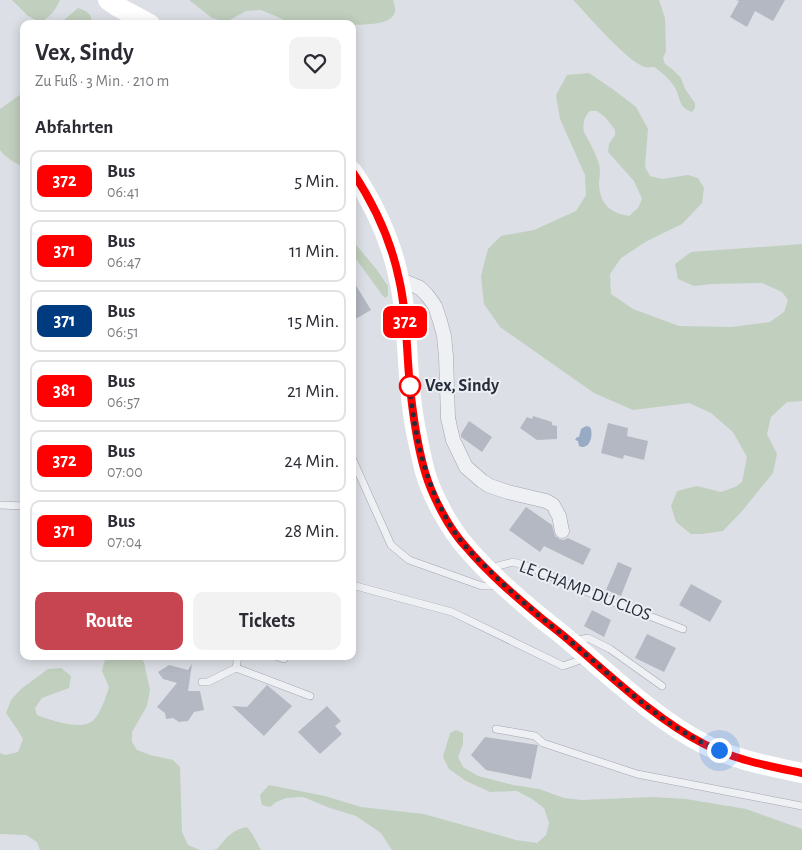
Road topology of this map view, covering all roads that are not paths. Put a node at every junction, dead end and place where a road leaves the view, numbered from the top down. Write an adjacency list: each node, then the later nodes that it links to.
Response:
1 (108, 0): 2 (main road)
2 (142, 20)
3 (356, 178): 4 (main road)
4 (399, 279): 8 (street); 9 (main road)
5 (356, 467): 11 (lane)
6 (0, 505): 7 (lane)
7 (20, 506)
8 (562, 530)
9 (487, 568): 11 (main road); 12 (lane, LE CHAMP DU CLOS)
10 (356, 586): 14 (lane)
11 (504, 586): 13 (main road)
12 (683, 629)
13 (571, 642): 14 (main road); 18 (lane)
14 (589, 658): 21 (main road)
15 (237, 660): 16 (lane)
16 (236, 668): 17 (lane); 19 (lane)
17 (202, 682)
18 (662, 686)
19 (310, 696)
20 (496, 729): 22 (lane)
21 (802, 773)
22 (802, 806)

